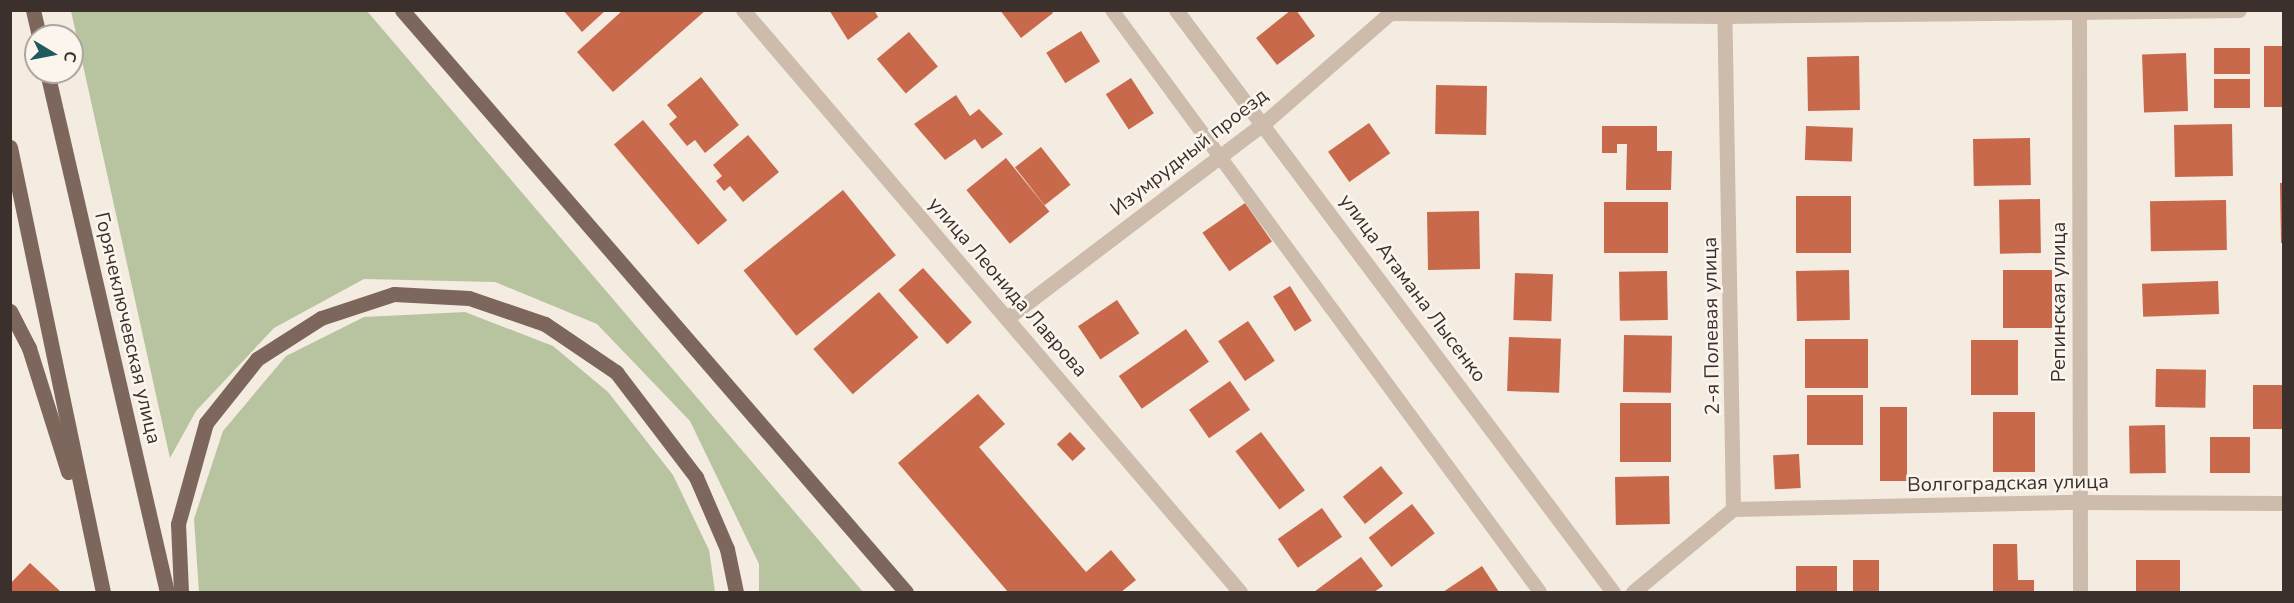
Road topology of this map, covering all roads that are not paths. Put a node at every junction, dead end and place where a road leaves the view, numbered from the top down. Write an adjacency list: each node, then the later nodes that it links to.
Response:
1 (402, 10): 23 (main road)
2 (742, 10): 14 (street, улица Леонида Лаврова)
3 (1112, 10): 12 (lane)
4 (1176, 10): 10 (street, улица Атамана Лысенко)
5 (2239, 10): 7 (street)
6 (1390, 12): 8 (street); 10 (street, Изумрудный проезд)
7 (2079, 12): 8 (street); 15 (street, Репинская улица)
8 (1724, 13): 17 (street, 2-я Полевая улица)
9 (50, 84): 20 (main road, Горячеключевская улица)
10 (1264, 123): 12 (street, Изумрудный проезд); 26 (street, улица Атамана Лысенко)
11 (10, 147): 18 (main road)
12 (1220, 156): 14 (street, Изумрудный проезд); 25 (lane)
13 (10, 311): 18 (main road)
14 (1007, 318): 24 (street, улица Леонида Лаврова)
15 (2079, 502): 16 (street, Волгоградская улица); 17 (street, Волгоградская улица); 28 (street, Репинская улица)
16 (2283, 503)
17 (1733, 509): 27 (street)
18 (85, 519): 19 (main road)
19 (102, 592)
20 (167, 592)
21 (181, 592): 22 (main road)
22 (736, 592)
23 (906, 592)
24 (1240, 592)
25 (1540, 592)
26 (1613, 592)
27 (1633, 592)
28 (2080, 592)

